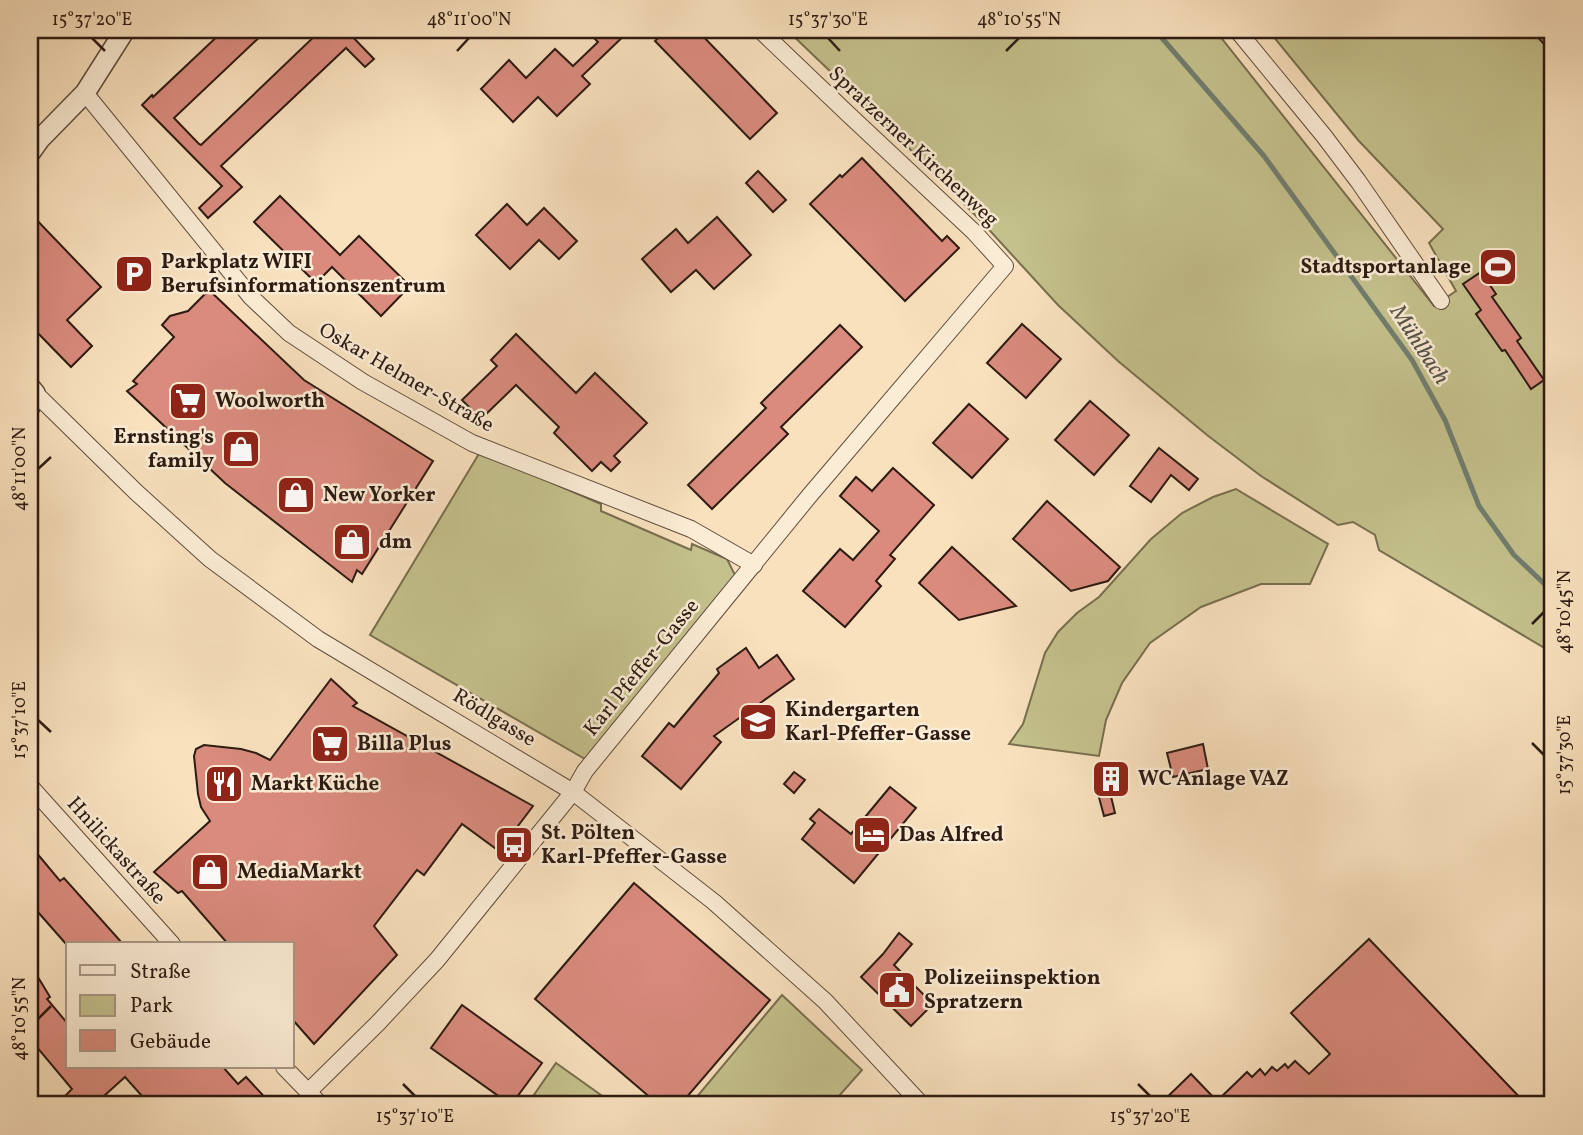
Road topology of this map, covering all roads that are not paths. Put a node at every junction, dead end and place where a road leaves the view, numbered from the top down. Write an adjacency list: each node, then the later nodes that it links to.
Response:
1 (125, 30): 4 (street)
2 (760, 30): 6 (street, Spratzerner Kirchenweg)
3 (1237, 30): 7 (street)
4 (85, 93): 5 (street); 9 (street, Oskar Helmer-Straße)
5 (33, 145)
6 (1005, 266): 9 (street, Karl Pfeffer-Gasse)
7 (1441, 301)
8 (32, 395): 11 (street, Rödlgasse)
9 (754, 565): 11 (street, Karl Pfeffer-Gasse)
10 (30, 786): 12 (street, Hnilickastraße)
11 (573, 792): 14 (street, Karl Pfeffer-Gasse); 16 (street, Rödlgasse)
12 (170, 942)
13 (285, 1068): 14 (street)
14 (308, 1092): 15 (street)
15 (321, 1105)
16 (922, 1105)

